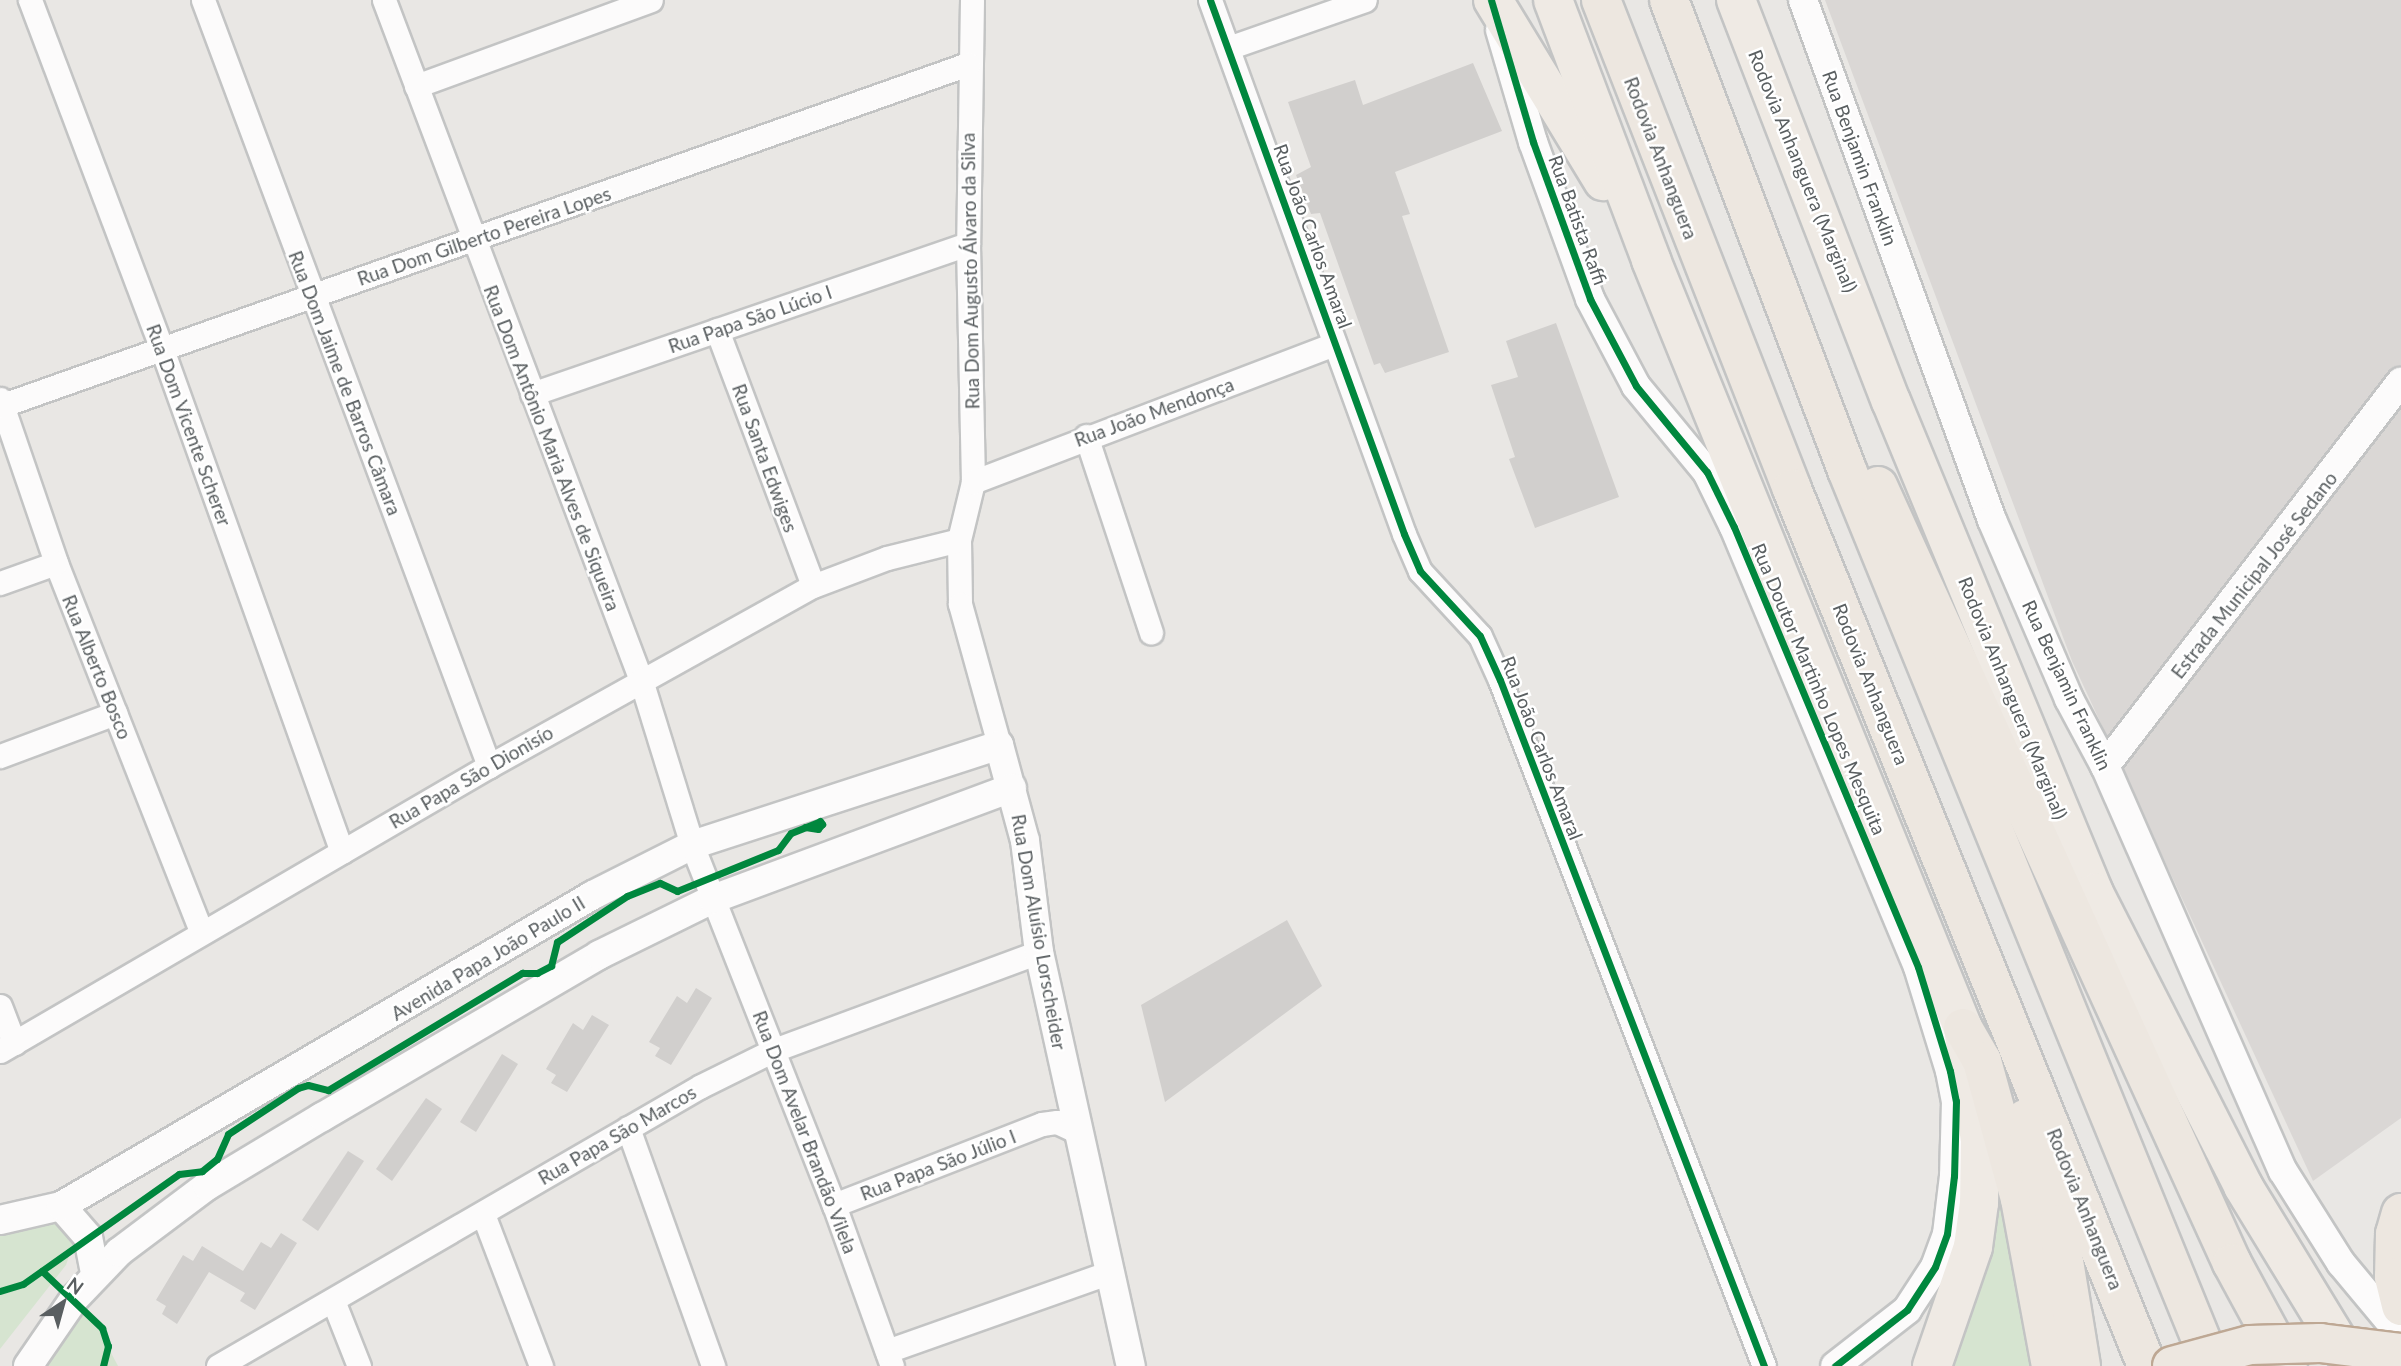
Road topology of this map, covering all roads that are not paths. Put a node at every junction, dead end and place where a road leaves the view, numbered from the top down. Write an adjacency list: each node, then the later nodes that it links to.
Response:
1 (30, 0): 24 (street, Rua Dom Vicente Scherer)
2 (203, 0): 21 (street, Rua Dom Jaime de Barros Câmara)
3 (384, 0): 16 (street, Rua Dom Antônio Maria Alves de Siqueira)
4 (651, 0): 16 (street)
5 (972, 0): 15 (street, Rua Dom Augusto Álvaro da Silva)
6 (1210, 0): 14 (street, Rua João Carlos Amaral)
7 (1365, 0): 14 (street)
8 (1492, 0): 20 (highway); 28 (street, Rua Batista Raffi)
9 (1553, 0): 20 (highway)
10 (1601, 0): 45 (highway, Rodovia Anhanguera)
11 (1669, 0): 17 (highway)
12 (1736, 0): 46 (highway, Rodovia Anhanguera (Marginal))
13 (1803, 0): 41 (street, Rua Benjamin Franklin)
14 (1228, 48): 23 (street, Rua João Carlos Amaral)
15 (968, 64): 18 (street, Rua Dom Gilberto Pereira Lopes); 19 (street, Rua Dom Augusto Álvaro da Silva)
16 (416, 86): 18 (street, Rua Dom Antônio Maria Alves de Siqueira)
17 (1734, 175): 83 (highway); 84 (highway)
18 (473, 240): 21 (street, Rua Dom Gilberto Pereira Lopes); 26 (street, Rua Dom Antônio Maria Alves de Siqueira)
19 (968, 243): 22 (street, Rua Papa São Lúcio I); 30 (street, Rua Dom Augusto Álvaro da Silva)
20 (1651, 260): 51 (highway)
21 (312, 296): 24 (street, Rua Dom Gilberto Pereira Lopes); 40 (street, Rua Dom Jaime de Barros Câmara)
22 (717, 330): 26 (street, Rua Papa São Lúcio I); 34 (street, Rua Santa Edwiges)
23 (1335, 344): 29 (street, Rua João Mendonça); 76 (street, Rua João Carlos Amaral)
24 (162, 349): 27 (street, Rua Dom Gilberto Pereira Lopes); 44 (street, Rua Dom Vicente Scherer)
25 (2401, 382): 41 (street, Estrada Municipal José Sedano)
26 (532, 394): 36 (street, Rua Dom Antônio Maria Alves de Siqueira)
27 (1, 404): 32 (street, Rua Alberto Bosco)
28 (1676, 430): 77 (street, Rua Doutor Martinho Lopes Mesquita)
29 (1086, 436): 30 (street, Rua João Mendonça); 35 (street)
30 (973, 482): 31 (street, Rua Dom Augusto Álvaro da Silva)
31 (959, 540): 34 (street, Rua Papa São Dionisío); 38 (street, Rua Dom Aluísio Lorscheider)
32 (56, 563): 33 (street); 37 (street, Rua Alberto Bosco)
33 (0, 583)
34 (813, 586): 36 (street, Rua Papa São Dionisío)
35 (1151, 633)
36 (641, 680): 40 (street, Rua Papa São Dionisío); 43 (street, Rua Dom Antônio Maria Alves de Siqueira)
37 (116, 713): 39 (street); 48 (street, Rua Alberto Bosco)
38 (999, 745): 42 (street, Rua Dom Aluísio Lorscheider); 43 (street, Avenida Papa João Paulo II)
39 (0, 756)
40 (489, 766): 44 (street, Rua Papa São Dionisío)
41 (2105, 766): 67 (street, Rua Benjamin Franklin)
42 (1012, 788): 47 (street); 49 (street, Rua Dom Aluísio Lorscheider)
43 (692, 845): 47 (street, Rua Dom Antônio Maria Alves de Siqueira); 59 (street, Avenida Papa João Paulo II)
44 (342, 852): 48 (street, Rua Papa São Dionisío)
45 (1955, 893): 80 (highway); 81 (highway, Rodovia Anhanguera)
46 (2094, 893): 85 (highway); 86 (highway, Rodovia Anhanguera (Marginal))
47 (713, 899): 53 (street, Rua Dom Avelar Brandão Vilela); 64 (street)
48 (201, 932): 52 (street, Rua Papa São Dionisío)
49 (1039, 952): 53 (street, Rua Papa São Marcos); 54 (street, Rua Dom Aluísio Lorscheider)
50 (0, 1006): 52 (street)
51 (1964, 1028): 78 (highway); 79 (highway)
52 (7, 1047)
53 (774, 1050): 56 (street, Rua Papa São Marcos); 58 (street, Rua Dom Avelar Brandão Vilela)
54 (1070, 1096): 55 (street, Rua Papa São Júlio I); 57 (street, Rua Dom Aluísio Lorscheider)
55 (1042, 1124): 57 (street); 58 (street, Rua Papa São Júlio I)
56 (628, 1128): 61 (street, Rua Papa São Marcos); 74 (street)
57 (1078, 1132): 63 (street, Rua Dom Aluísio Lorscheider)
58 (834, 1205): 69 (street, Rua Dom Avelar Brandão Vilela)
59 (61, 1206): 62 (street, Avenida Papa João Paulo II); 64 (street)
60 (2401, 1213): 66 (highway)
61 (483, 1214): 65 (street, Rua Papa São Marcos); 73 (street)
62 (0, 1220)
63 (1110, 1272): 69 (street); 75 (street, Rua Dom Aluísio Lorscheider)
64 (95, 1274): 70 (street)
65 (334, 1303): 71 (street, Rua Papa São Marcos); 72 (street)
66 (2401, 1306)
67 (2401, 1335)
68 (2401, 1353): 82 (highway, bridge)
69 (890, 1359)
70 (28, 1366)
71 (218, 1366)
72 (359, 1366)
73 (541, 1366)
74 (713, 1366)
75 (1131, 1366)
76 (1764, 1366)
77 (1835, 1366)
78 (1932, 1366)
79 (2051, 1366)
80 (2081, 1366)
81 (2147, 1366)
82 (2172, 1366)
83 (2212, 1366)
84 (2288, 1366)
85 (2312, 1366)
86 (2353, 1366)

